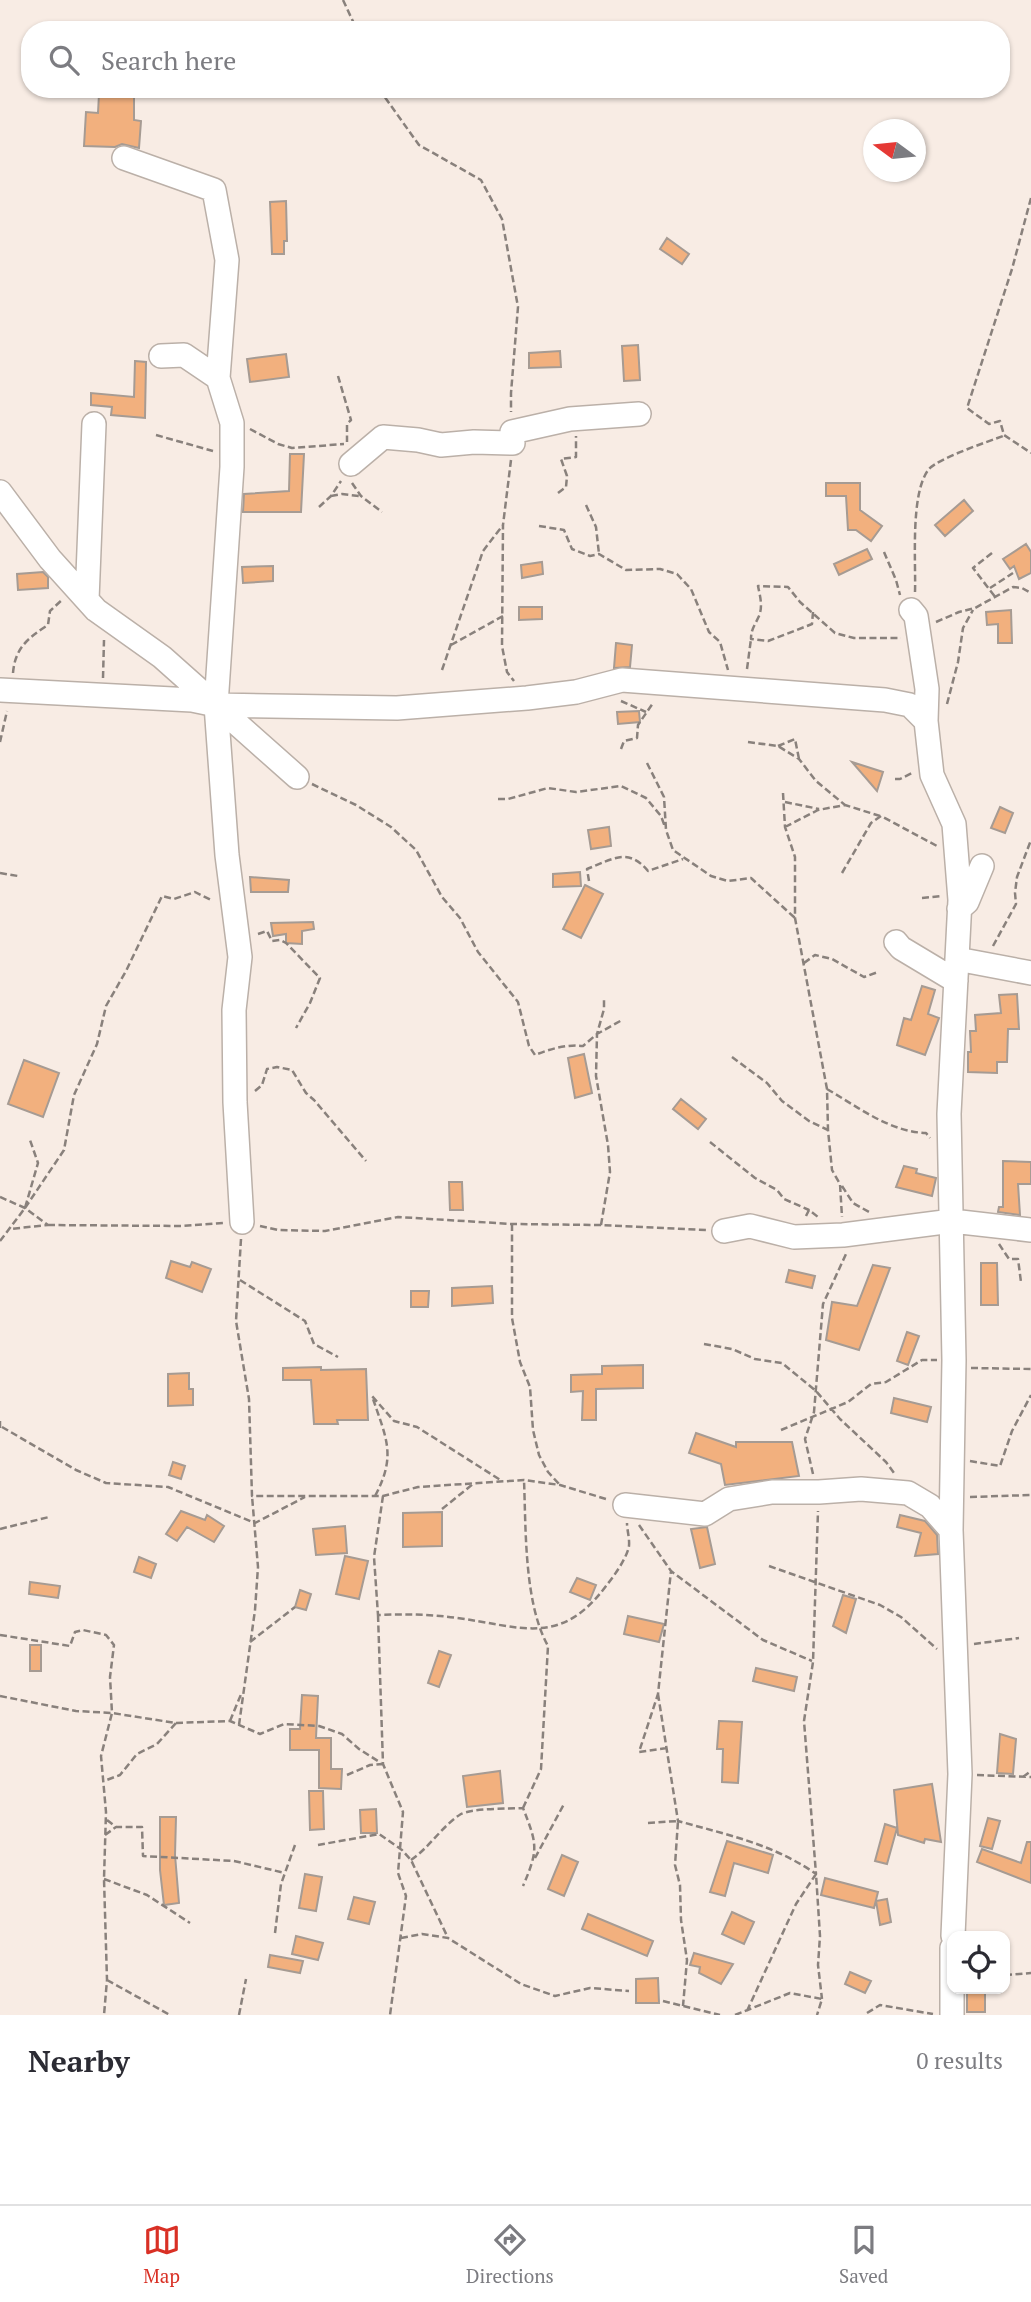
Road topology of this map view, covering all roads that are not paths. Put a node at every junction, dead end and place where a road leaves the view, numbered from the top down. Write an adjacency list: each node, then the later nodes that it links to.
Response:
1 (124, 158): 3 (street)
2 (162, 356): 3 (street)
3 (218, 378): 11 (street)
4 (639, 414): 6 (street)
5 (94, 424): 8 (street)
6 (349, 454)
7 (0, 492): 8 (street)
8 (87, 600): 11 (street)
9 (911, 610): 12 (street)
10 (6, 690): 11 (street)
11 (216, 705): 12 (street); 13 (street); 21 (street)
12 (930, 734): 15 (street)
13 (297, 777)
14 (982, 866): 15 (street)
15 (959, 909): 18 (street)
16 (895, 942): 18 (street)
17 (981, 959): 18 (street)
18 (957, 961): 19 (street); 20 (street)
19 (1031, 973)
20 (951, 1198): 22 (street); 22 (street)
21 (242, 1222)
22 (950, 1222): 23 (street); 24 (street); 26 (street)
23 (1031, 1230)
24 (723, 1231)
25 (625, 1505): 26 (street)
26 (951, 1530): 27 (street)
27 (953, 1931)

